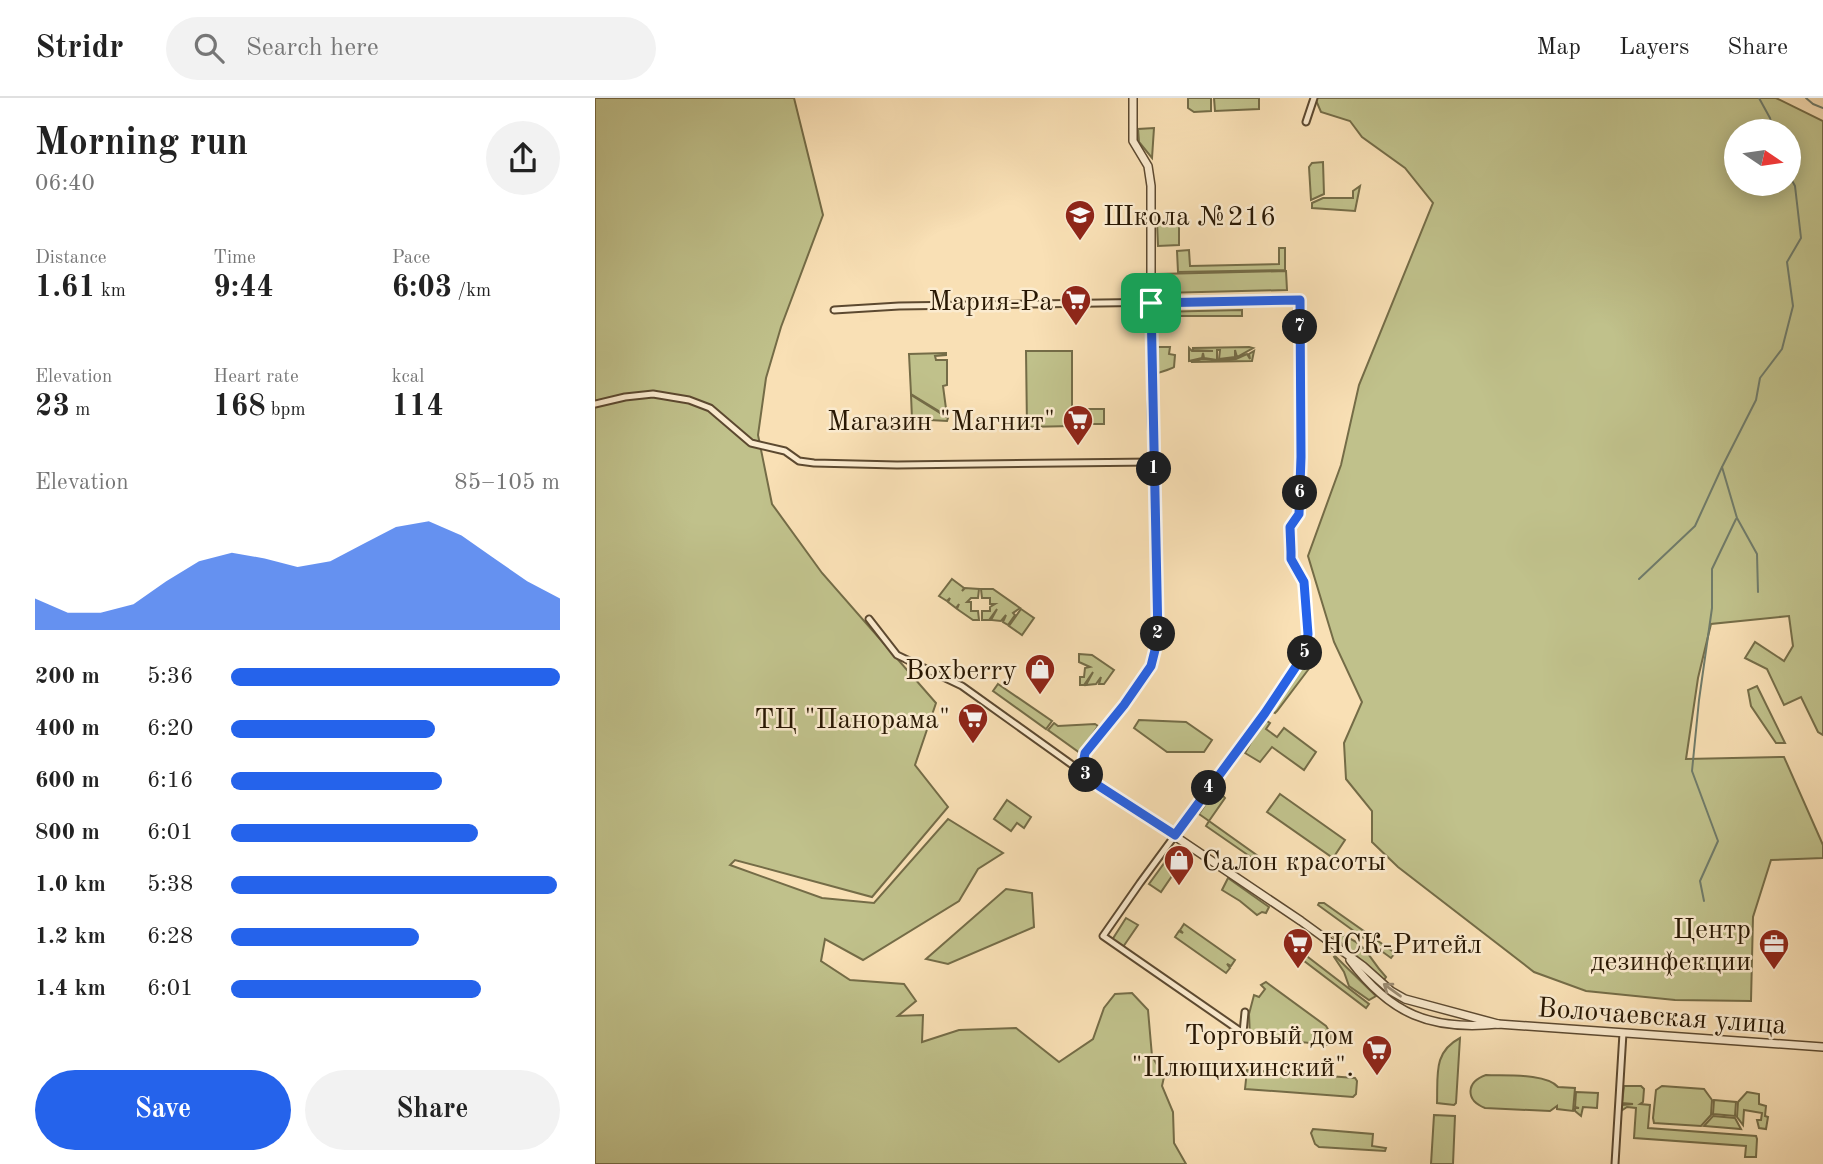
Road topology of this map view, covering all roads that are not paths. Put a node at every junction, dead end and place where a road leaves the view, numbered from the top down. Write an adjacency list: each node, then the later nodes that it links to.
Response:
1 (1133, 98): 4 (street)
2 (1314, 98): 3 (street)
3 (1306, 122)
4 (1151, 303): 5 (street); 7 (street); 10 (street)
5 (834, 310)
6 (595, 404): 7 (street)
7 (1153, 463): 9 (street)
8 (869, 619): 9 (street)
9 (1082, 769): 10 (street, Волочаевская улица)
10 (1175, 835): 11 (street, Волочаевская улица); 12 (street)
11 (1348, 956): 13 (street, Волочаевская улица, one-way to 11); 13 (street, Волочаевская улица)
12 (1232, 1023)
13 (1498, 1024): 14 (street, Волочаевская улица)
14 (1623, 1033): 15 (street, Волочаевская улица); 16 (street)
15 (1823, 1047)
16 (1615, 1164)

